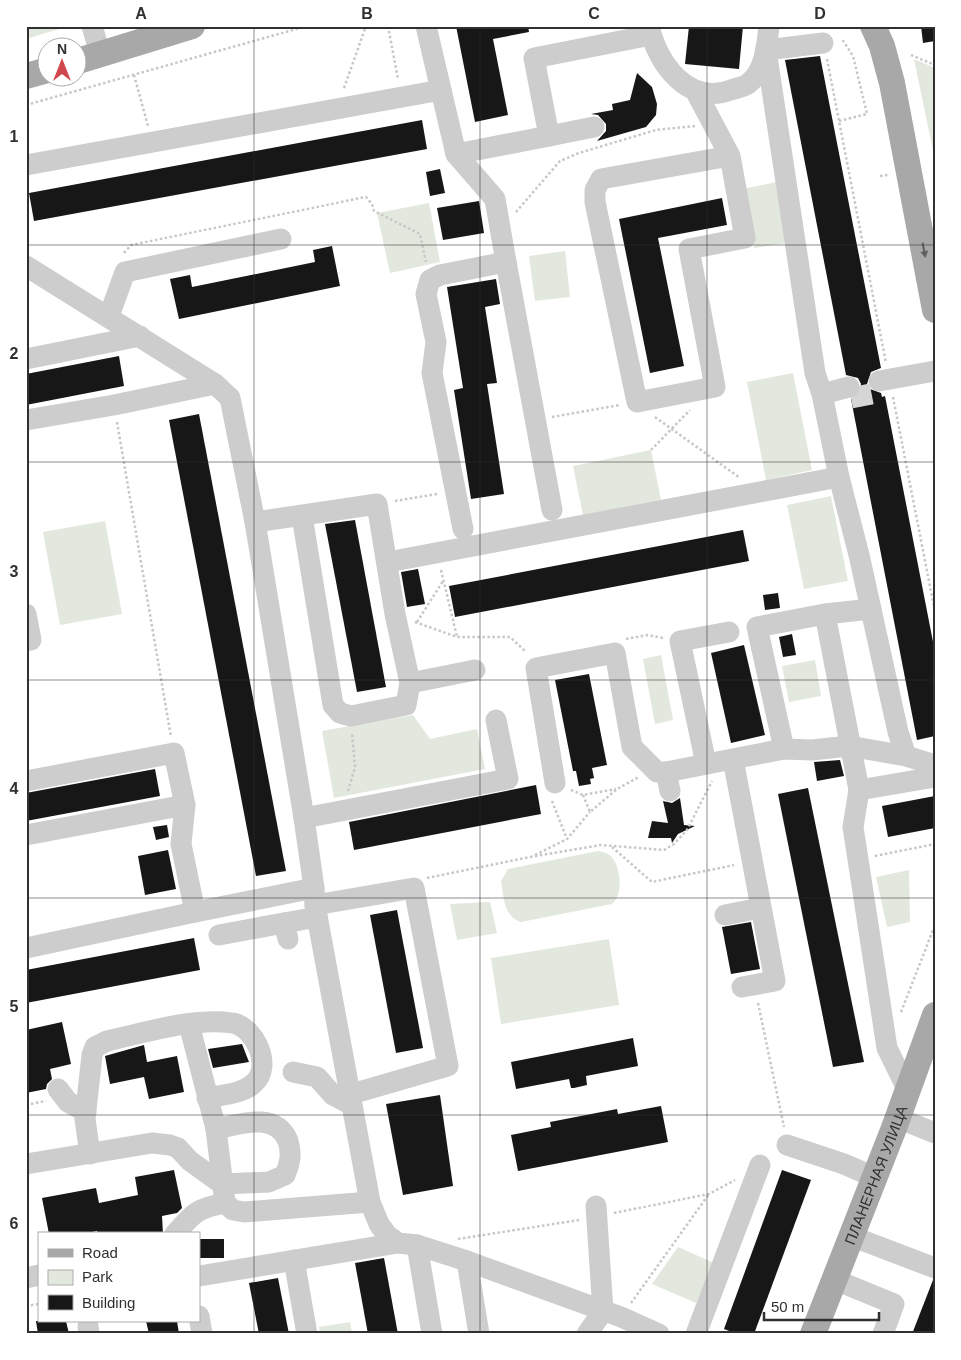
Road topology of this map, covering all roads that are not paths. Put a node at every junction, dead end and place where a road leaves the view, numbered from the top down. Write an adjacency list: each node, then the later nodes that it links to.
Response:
1 (92, 26): 9 (street)
2 (192, 26): 9 (main road)
3 (426, 26): 10 (street)
4 (769, 26): 8 (street)
5 (874, 26): 17 (main road)
6 (650, 31): 11 (street); 13 (street)
7 (828, 44): 8 (street)
8 (766, 50): 11 (street); 29 (street)
9 (89, 58)
10 (442, 90): 14 (street); 16 (street)
11 (696, 92): 15 (street)
12 (594, 127): 13 (street)
13 (549, 136): 14 (street)
14 (456, 154): 19 (street)
15 (730, 156): 15 (street)
16 (26, 166)
17 (925, 200): 21 (main road, one-way to 21)
18 (281, 239): 22 (street)
19 (506, 262): 32 (street); 35 (street)
20 (26, 266): 22 (street)
21 (935, 310)
22 (109, 316): 23 (street)
23 (140, 336): 24 (street); 27 (street)
24 (26, 359)
25 (935, 371): 26 (street)
26 (935, 382)
27 (214, 384): 30 (street); 34 (street)
28 (850, 393): 29 (street)
29 (823, 399): 31 (street)
30 (26, 420)
31 (839, 477): 36 (street); 37 (street)
32 (552, 510)
33 (302, 516): 34 (street); 36 (street); 43 (street)
34 (255, 522): 55 (street)
35 (463, 529)
36 (388, 562): 43 (street)
37 (871, 609): 39 (street); 47 (street)
38 (26, 614): 41 (street)
39 (825, 614): 45 (street); 46 (street)
40 (729, 632): 48 (street)
41 (26, 641)
42 (475, 670): 43 (street)
43 (410, 683)
44 (496, 720): 55 (street)
45 (849, 746): 46 (street); 47 (street); 53 (street)
46 (784, 749): 48 (street)
47 (906, 756): 49 (street)
48 (720, 762): 52 (street); 58 (street)
49 (935, 764)
50 (935, 777): 53 (street)
51 (26, 780): 54 (street)
52 (555, 783)
53 (859, 790): 68 (street)
54 (185, 805): 56 (street); 59 (street)
55 (304, 818): 57 (street)
56 (26, 835)
57 (315, 903): 59 (street); 61 (street); 70 (street); 70 (street)
58 (760, 908): 60 (street); 63 (street)
59 (195, 912): 62 (street)
60 (725, 915)
61 (219, 935)
62 (26, 948)
63 (748, 986)
64 (935, 1016): 68 (main road, ПЛАНЕРНАЯ УЛИЦА)
65 (189, 1024): 69 (street); 69 (street); 71 (street)
66 (293, 1072): 70 (street)
67 (58, 1090): 71 (street)
68 (908, 1090): 72 (main road, ПЛАНЕРНАЯ УЛИЦА)
69 (207, 1098): 73 (street)
70 (349, 1099): 81 (street)
71 (86, 1112): 76 (street)
72 (898, 1118): 74 (street); 79 (main road, ПЛАНЕРНАЯ УЛИЦА)
73 (216, 1129): 80 (street); 80 (street)
74 (935, 1133)
75 (787, 1144): 79 (street)
76 (90, 1154): 77 (street); 80 (street)
77 (26, 1164)
78 (760, 1165): 97 (street)
79 (874, 1177): 84 (main road, ПЛАНЕРНАЯ УЛИЦА)
80 (224, 1194): 81 (street); 83 (street)
81 (370, 1202): 85 (street)
82 (597, 1211): 91 (street)
83 (177, 1232)
84 (851, 1236): 88 (street); 90 (main road, ПЛАНЕРНАЯ УЛИЦА)
85 (408, 1244): 86 (street); 87 (street); 93 (street)
86 (294, 1260): 89 (street); 92 (street)
87 (467, 1261): 91 (street); 94 (street)
88 (935, 1268)
89 (200, 1276)
90 (833, 1279): 98 (main road, ПЛАНЕРНАЯ УЛИЦА); 99 (street)
91 (612, 1314): 95 (street); 96 (street)
92 (307, 1334)
93 (432, 1334)
94 (479, 1334)
95 (587, 1334)
96 (659, 1334)
97 (696, 1334)
98 (813, 1334)
99 (883, 1334)

